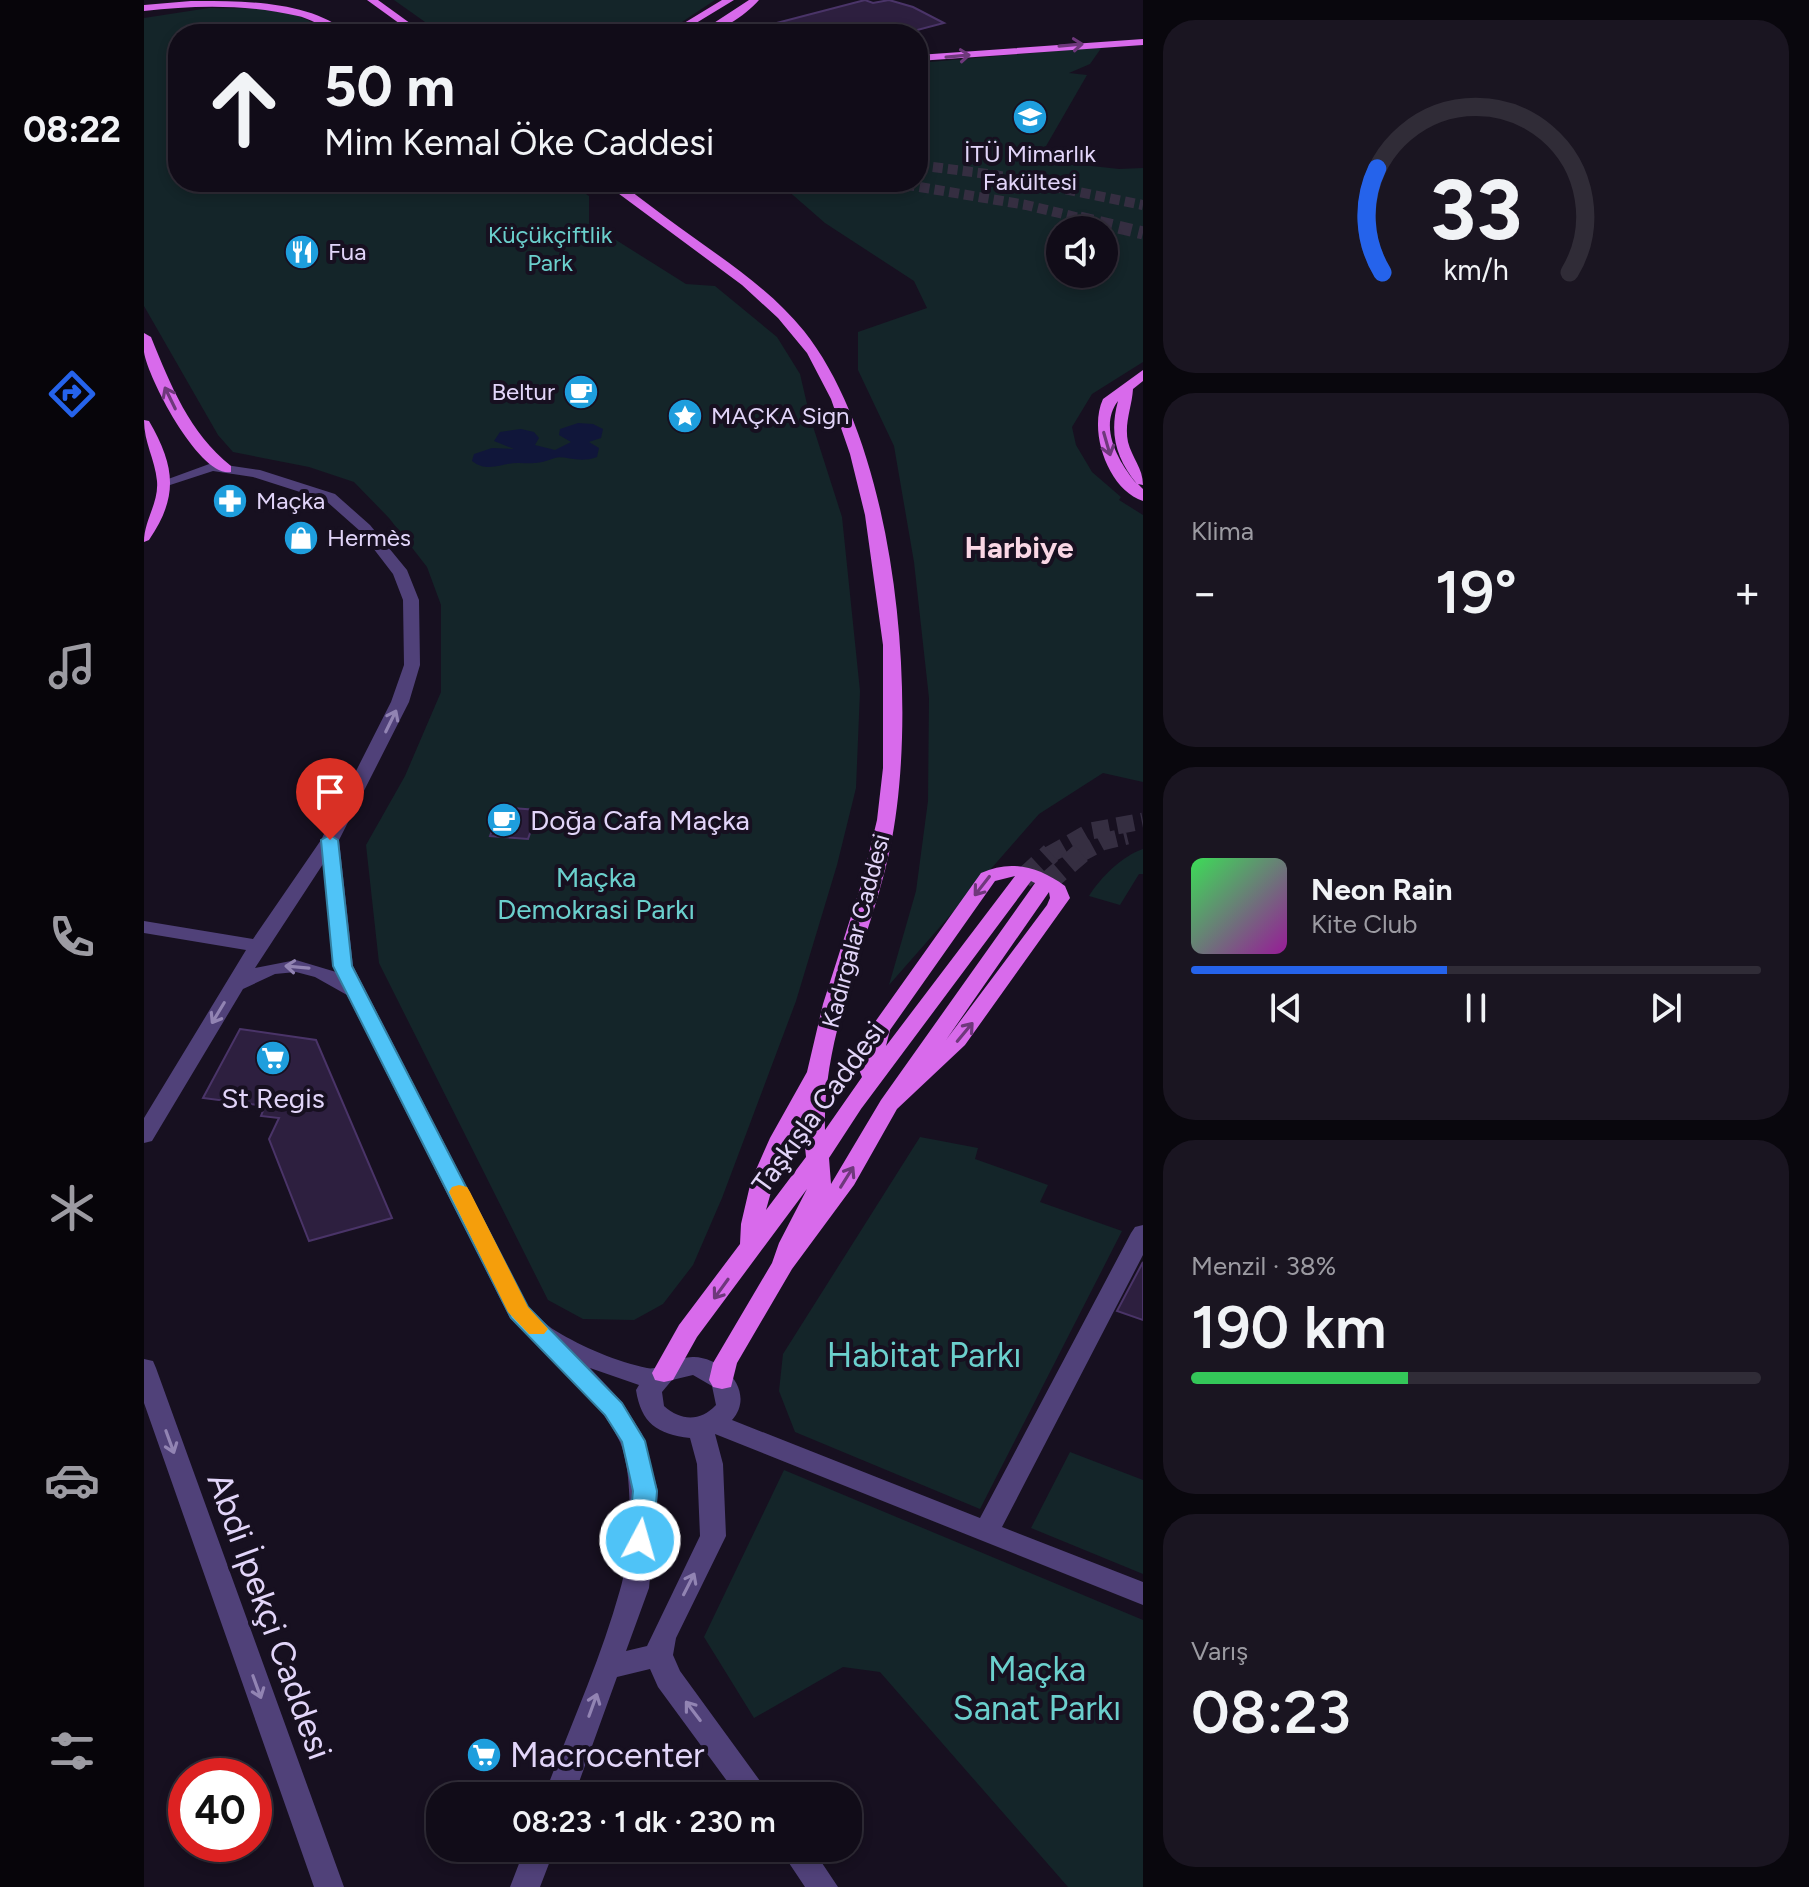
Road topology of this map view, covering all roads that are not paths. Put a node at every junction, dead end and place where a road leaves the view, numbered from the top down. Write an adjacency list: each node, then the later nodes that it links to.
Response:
1 (372, 0): 7 (main road)
2 (729, 0): 8 (main road)
3 (754, 0): 9 (main road)
4 (144, 10): 5 (main road); 6 (main road)
5 (321, 24)
6 (334, 24)
7 (406, 24)
8 (688, 24)
9 (719, 24)
10 (1143, 42): 11 (main road, one-way to 10)
11 (928, 57)
12 (624, 192): 27 (main road, Kadırgalar Caddesi)
13 (144, 337): 17 (main road, one-way to 13)
14 (1143, 374): 15 (main road)
15 (1126, 389): 19 (main road); 20 (main road, one-way to 20)
16 (144, 424): 18 (main road)
17 (219, 468): 18 (street); 22 (street, one-way to 17)
18 (165, 475): 21 (main road)
19 (1143, 481)
20 (1143, 497)
21 (144, 537)
22 (330, 840): 24 (street); 26 (street)
23 (144, 927): 24 (street)
24 (258, 946): 25 (street)
25 (235, 985): 26 (street, one-way to 25); 30 (street, one-way to 30)
26 (357, 992): 35 (street)
27 (819, 1064): 31 (main road, Kadırgalar Caddesi); 33 (main road, Kadırgalar Caddesi)
28 (874, 1080): 29 (main road, Taşkışla Caddesi); 29 (main road, one-way to 28); 31 (main road, Taşkışla Caddesi)
29 (889, 1105): 34 (main road, Taşkışla Caddesi, one-way to 29)
30 (144, 1136)
31 (817, 1159): 33 (main road, Taşkışla Caddesi); 34 (main road, Kadırgalar Caddesi)
32 (1143, 1233): 40 (street)
33 (752, 1246): 37 (main road, Taşkışla Caddesi, one-way to 37)
34 (784, 1263): 38 (main road, Taşkışla Caddesi)
35 (545, 1337): 37 (street); 43 (street)
36 (144, 1368): 48 (street, Abdi İpekçi Caddesi, one-way to 48)
37 (659, 1376): 38 (street); 39 (street)
38 (722, 1380): 39 (street)
39 (706, 1425): 40 (street); 42 (street, one-way to 39)
40 (987, 1530): 41 (street)
41 (1143, 1594)
42 (659, 1655): 43 (street); 45 (street, one-way to 42)
43 (607, 1667): 44 (street, one-way to 43)
44 (564, 1782)
45 (746, 1782)
46 (535, 1862): 49 (street)
47 (804, 1862): 50 (street)
48 (329, 1887)
49 (525, 1887)
50 (823, 1887)

